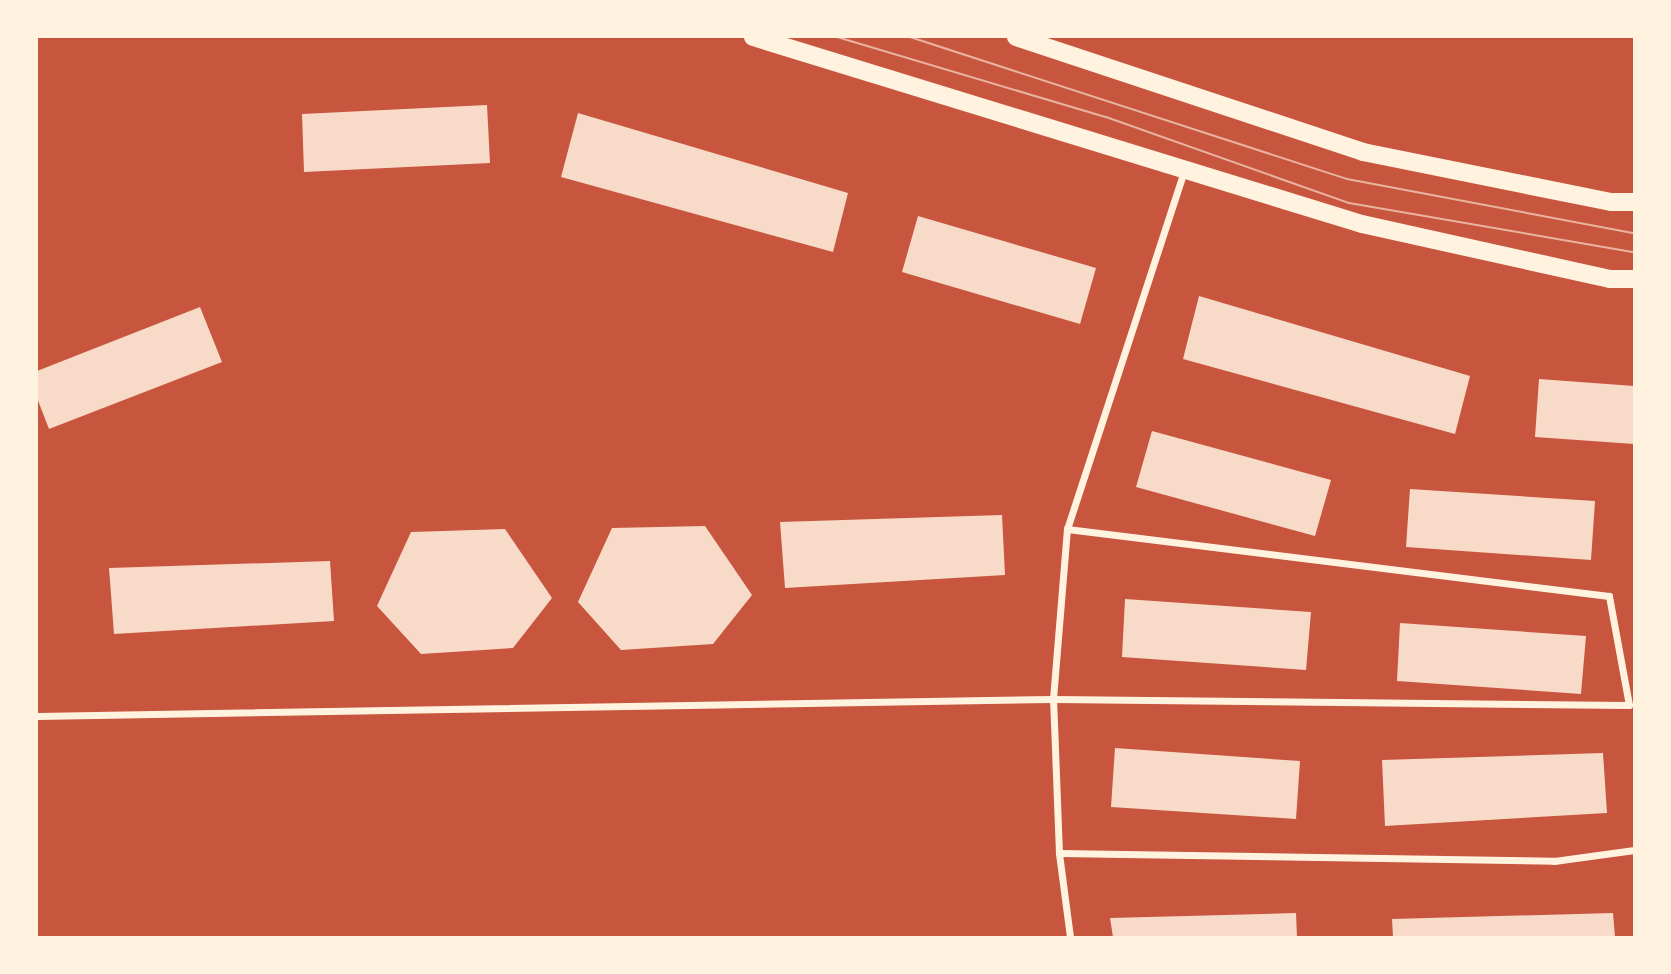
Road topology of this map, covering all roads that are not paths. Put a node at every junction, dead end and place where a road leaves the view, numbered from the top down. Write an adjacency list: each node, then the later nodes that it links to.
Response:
1 (753, 37): 3 (main road)
2 (1016, 37): 4 (main road)
3 (1184, 169): 5 (main road); 6 (street)
4 (1634, 202)
5 (1634, 279)
6 (1067, 529): 7 (street); 8 (street)
7 (1053, 699): 8 (street); 9 (street); 11 (street)
8 (1632, 705)
9 (37, 716)
10 (1634, 850): 11 (street)
11 (1059, 853): 12 (street)
12 (1070, 937)

